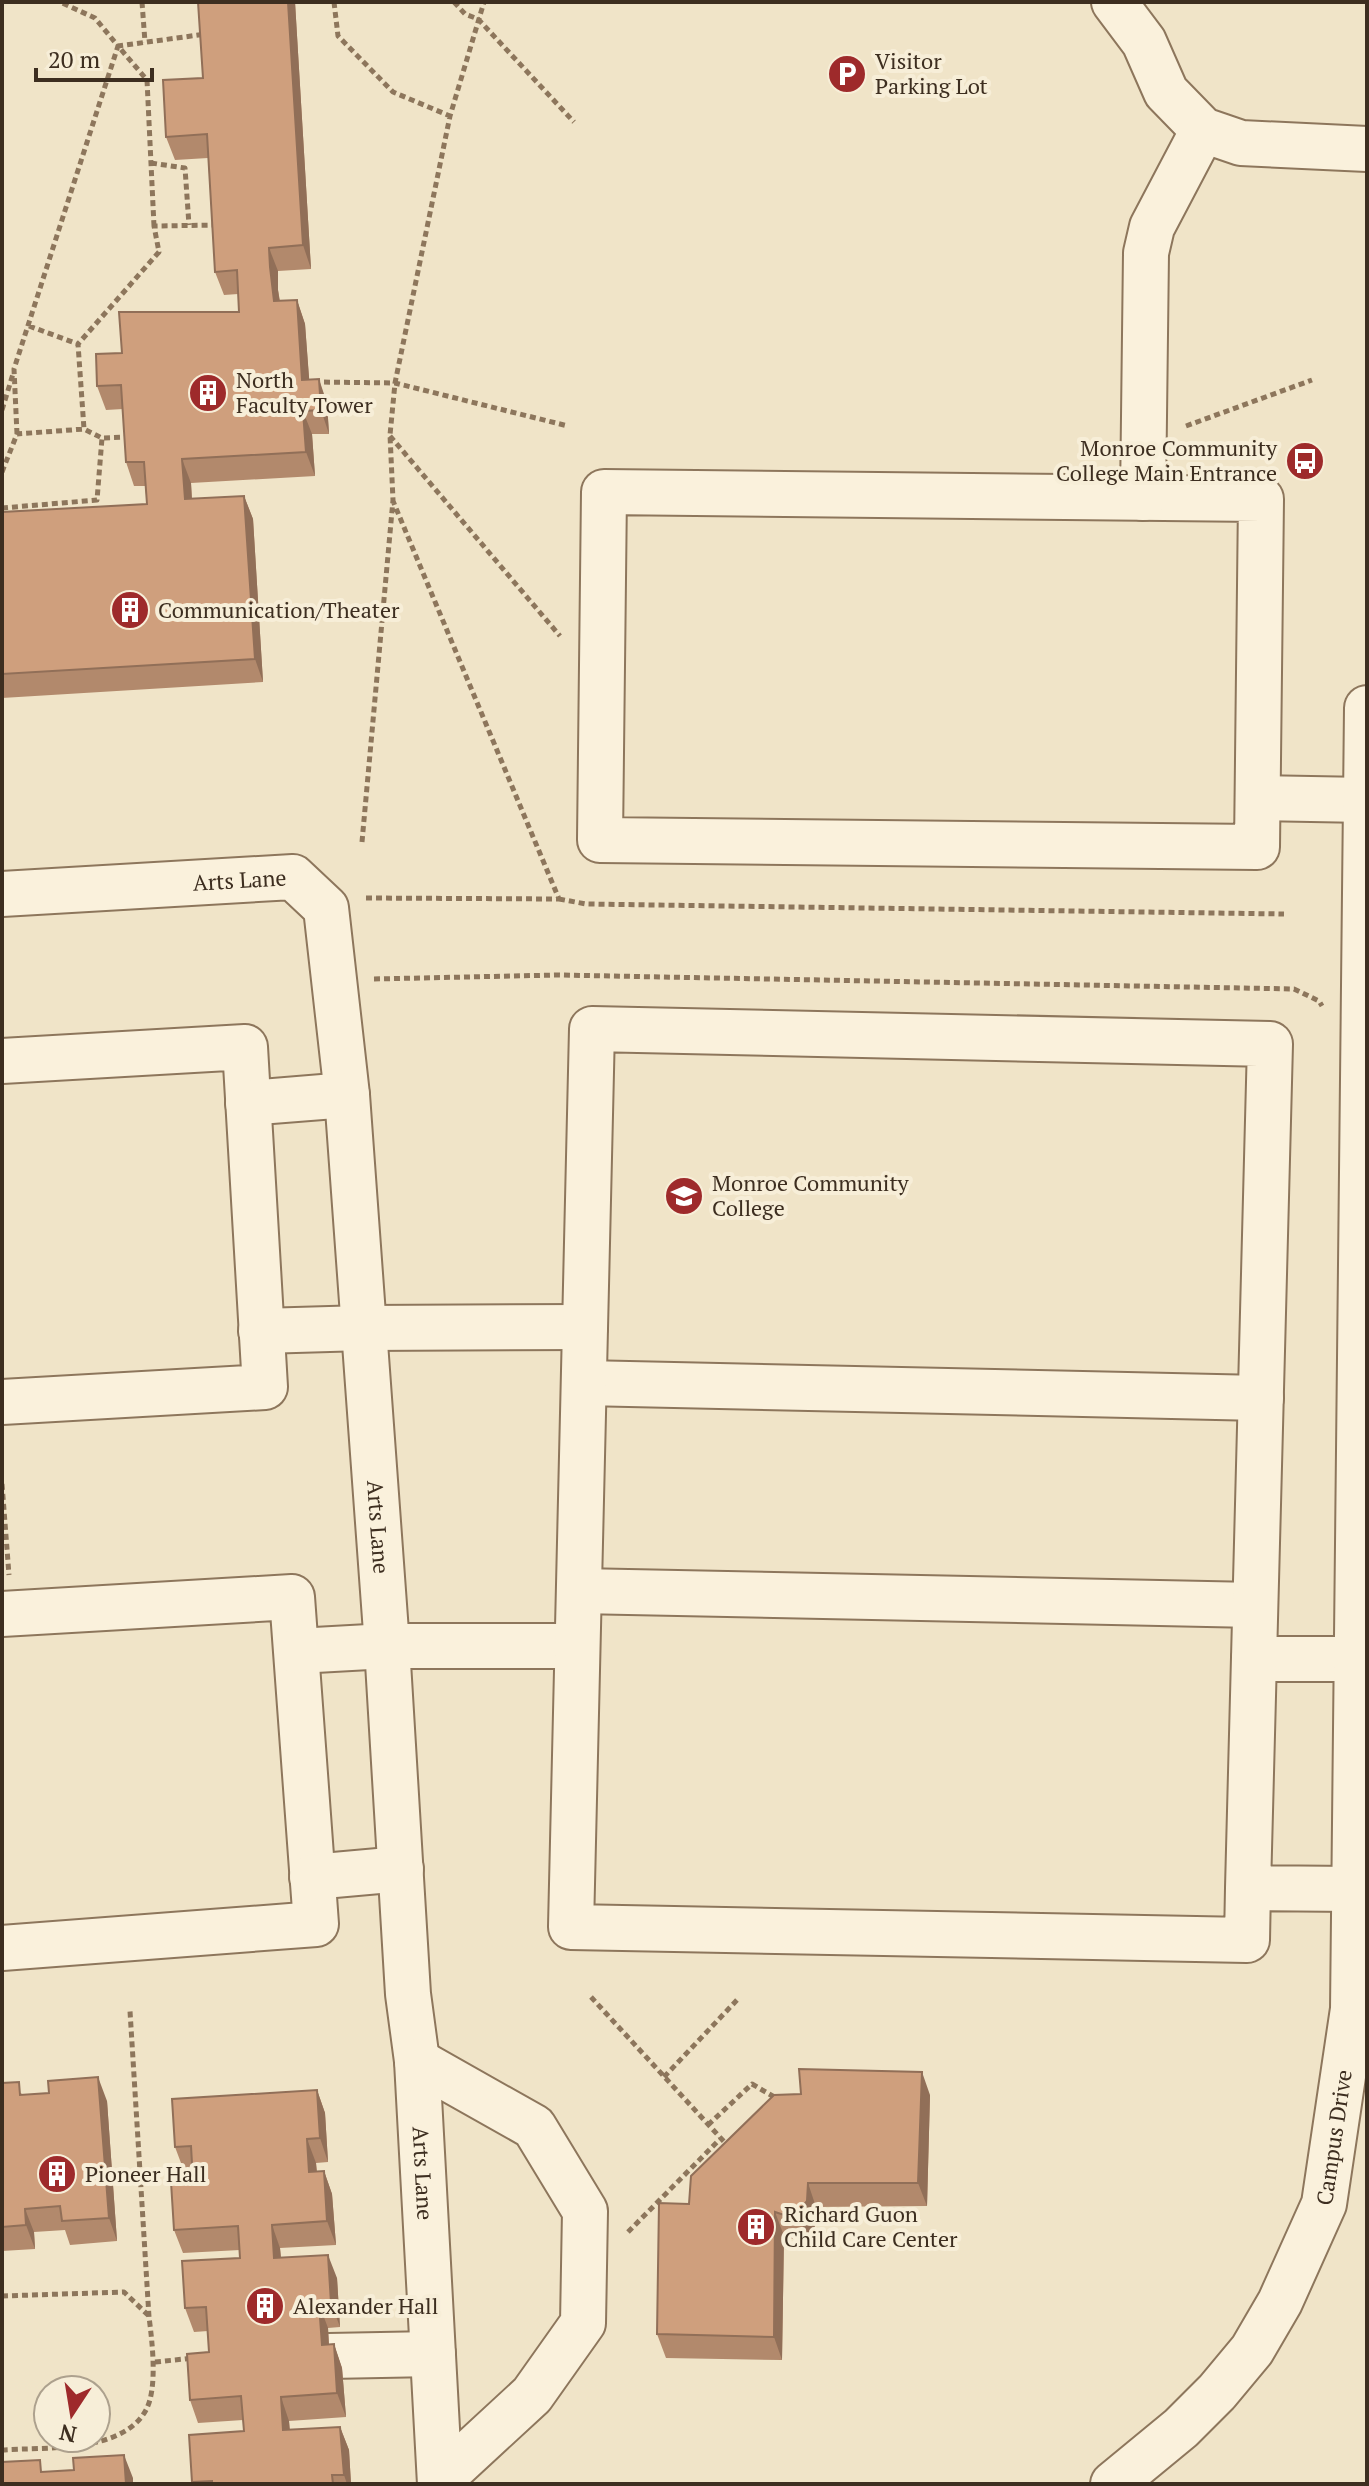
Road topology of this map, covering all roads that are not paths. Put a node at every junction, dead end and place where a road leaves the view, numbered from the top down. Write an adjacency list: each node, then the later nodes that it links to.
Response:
1 (1114, 2): 2 (street)
2 (1203, 130): 3 (street); 4 (street)
3 (1367, 149)
4 (1143, 498): 6 (street); 6 (street)
5 (1367, 708): 7 (street, Campus Drive)
6 (1258, 798): 7 (street)
7 (1366, 800): 12 (street, Campus Drive)
8 (2, 894): 10 (street, Arts Lane)
9 (2, 1061): 11 (street)
10 (347, 1095): 11 (street); 15 (street, Arts Lane)
11 (248, 1103): 16 (street)
12 (1365, 1202): 13 (street, Campus Drive)
13 (1365, 1275): 27 (street, Campus Drive)
14 (585, 1327): 15 (street); 17 (street); 18 (street)
15 (364, 1328): 16 (street); 23 (street, Arts Lane)
16 (261, 1331): 19 (street)
17 (584, 1383): 18 (street); 20 (street)
18 (1261, 1398): 21 (street)
19 (2, 1402)
20 (579, 1591): 21 (street); 24 (street)
21 (1255, 1605): 26 (street)
22 (2, 1614): 25 (street)
23 (387, 1646): 24 (street); 25 (street); 28 (street, Arts Lane)
24 (577, 1646): 30 (street)
25 (297, 1651): 29 (street)
26 (1254, 1659): 27 (street); 30 (street)
27 (1356, 1659): 31 (street, Campus Drive)
28 (401, 1869): 29 (street); 33 (street, Arts Lane)
29 (312, 1877): 32 (street)
30 (1248, 1888): 31 (street)
31 (1354, 1889): 37 (street, Campus Drive)
32 (2, 1948)
33 (417, 2061): 34 (street, Arts Lane); 36 (street)
34 (433, 2354): 35 (street); 36 (street, Arts Lane)
35 (329, 2356)
36 (440, 2482)
37 (1113, 2484)

